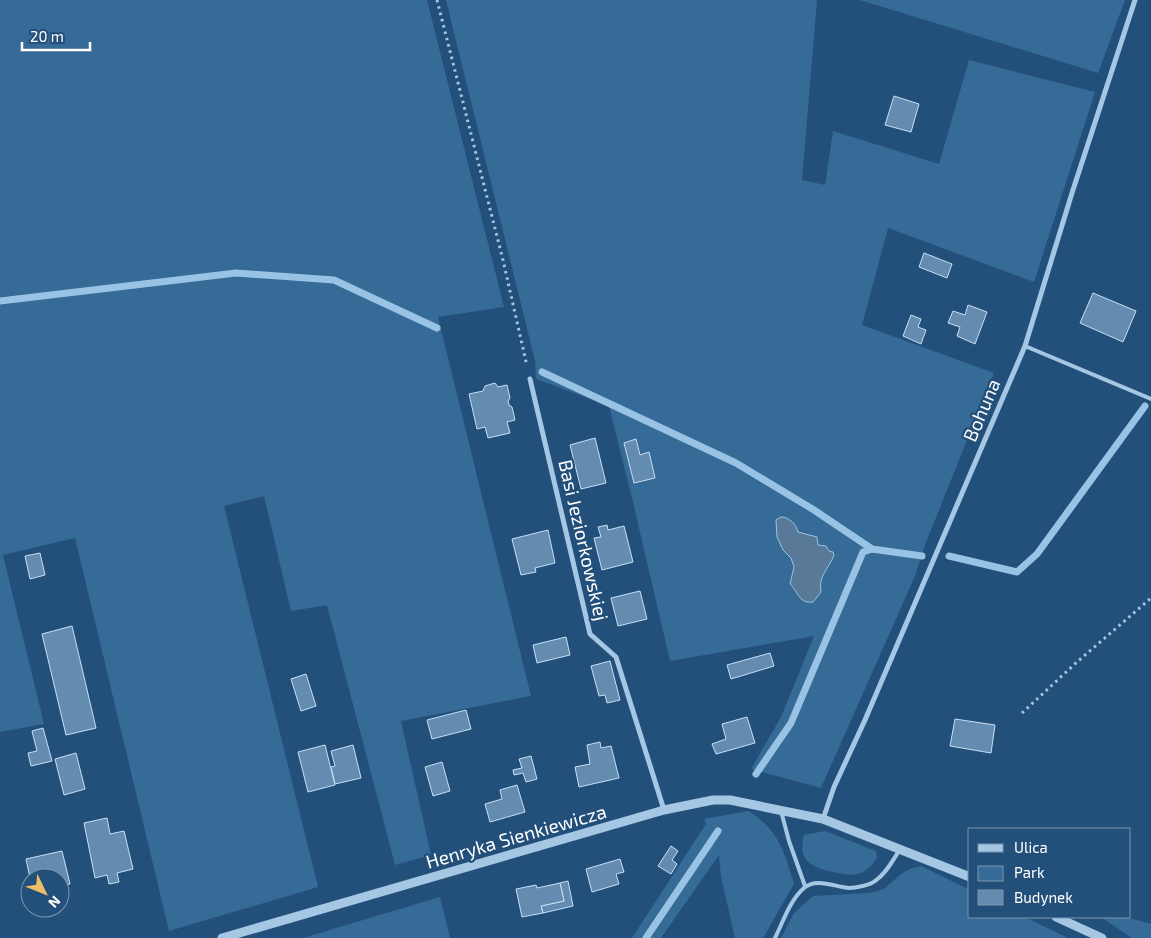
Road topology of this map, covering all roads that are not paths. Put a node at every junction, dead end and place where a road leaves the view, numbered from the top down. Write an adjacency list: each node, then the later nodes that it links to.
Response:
1 (1135, 0): 2 (street, Bohuna)
2 (1025, 346): 4 (lane); 7 (street, Bohuna)
3 (530, 379): 5 (street, Basi Jeziorkowskiej)
4 (1151, 399)
5 (664, 810): 6 (street, Henryka Sienkiewicza); 12 (street, Henryka Sienkiewicza)
6 (782, 811): 7 (street, Henryka Sienkiewicza); 10 (lane)
7 (823, 819): 8 (street, Henryka Sienkiewicza)
8 (900, 849): 9 (street, Henryka Sienkiewicza); 10 (lane)
9 (968, 876)
10 (805, 886): 13 (lane)
11 (1058, 918): 14 (street)
12 (222, 938)
13 (775, 938)
14 (1102, 938)

